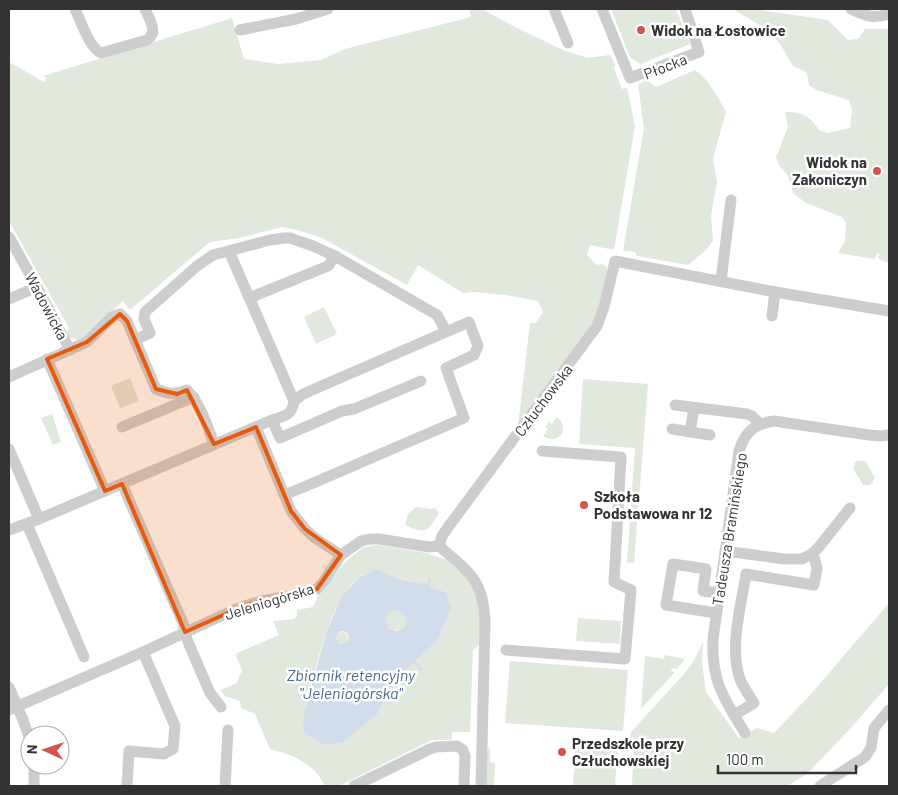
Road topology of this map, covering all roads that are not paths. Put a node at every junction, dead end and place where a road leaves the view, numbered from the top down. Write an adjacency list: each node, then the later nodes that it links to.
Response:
1 (75, 9): 2 (street)
2 (144, 9)
3 (328, 9): 9 (street)
4 (554, 9): 10 (street)
5 (602, 9): 6 (street, Płocka)
6 (685, 9)
7 (851, 9): 8 (street)
8 (889, 14)
9 (240, 30)
10 (568, 43)
11 (731, 200): 15 (street)
12 (9, 237): 16 (street, Wadowicka)
13 (229, 252): 14 (street); 18 (street); 23 (street)
14 (334, 256): 18 (street); 22 (street)
15 (721, 281): 17 (street, Człuchowska); 50 (street, Człuchowska)
16 (37, 287): 19 (street); 24 (street, Wadowicka)
17 (775, 292): 20 (street, Człuchowska); 21 (street)
18 (248, 298): 29 (street)
19 (9, 299)
20 (889, 311)
21 (772, 316)
22 (446, 331): 29 (street); 45 (street)
23 (135, 340): 24 (street, Wadowicka); 28 (street)
24 (70, 350): 25 (street, Wadowicka)
25 (47, 359): 26 (street, Wadowicka); 44 (street)
26 (9, 377)
27 (421, 381): 32 (street)
28 (194, 397): 34 (street); 40 (street)
29 (294, 402): 32 (street)
30 (676, 405): 31 (street)
31 (694, 408): 33 (street); 37 (street)
32 (272, 420): 35 (street)
33 (760, 424): 39 (street); 51 (street, Tadeusza Bramińskiego)
34 (122, 427)
35 (256, 427): 40 (street); 45 (street)
36 (672, 430): 37 (street)
37 (690, 432): 38 (street)
38 (710, 435)
39 (889, 435)
40 (214, 444): 43 (street)
41 (9, 449): 47 (street)
42 (542, 451): 57 (street)
43 (122, 484): 44 (street); 56 (street)
44 (105, 491): 47 (street)
45 (284, 495): 53 (street)
46 (850, 508): 52 (street)
47 (39, 519): 48 (street)
48 (27, 524): 49 (street); 59 (street)
49 (9, 530)
50 (439, 546): 53 (street, Jeleniogórska); 69 (street)
51 (725, 551): 52 (street); 54 (street, Tadeusza Bramińskiego)
52 (813, 553): 64 (street)
53 (341, 555): 56 (street, Jeleniogórska)
54 (719, 593): 55 (street, Tadeusza Bramińskiego); 55 (street)
55 (716, 613): 64 (street, Tadeusza Bramińskiego)
56 (185, 632): 58 (street, Jeleniogórska); 61 (street)
57 (506, 650)
58 (143, 652): 62 (street, Jeleniogórska); 70 (street)
59 (84, 657)
60 (9, 687): 62 (street)
61 (221, 707)
62 (13, 709): 65 (street)
63 (889, 710): 73 (street)
64 (734, 715): 67 (street, Tadeusza Bramińskiego)
65 (22, 725)
66 (228, 730): 71 (street)
67 (745, 733)
68 (464, 784): 69 (street); 72 (street)
69 (481, 785)
70 (127, 786)
71 (226, 786)
72 (354, 786)
73 (820, 786)

